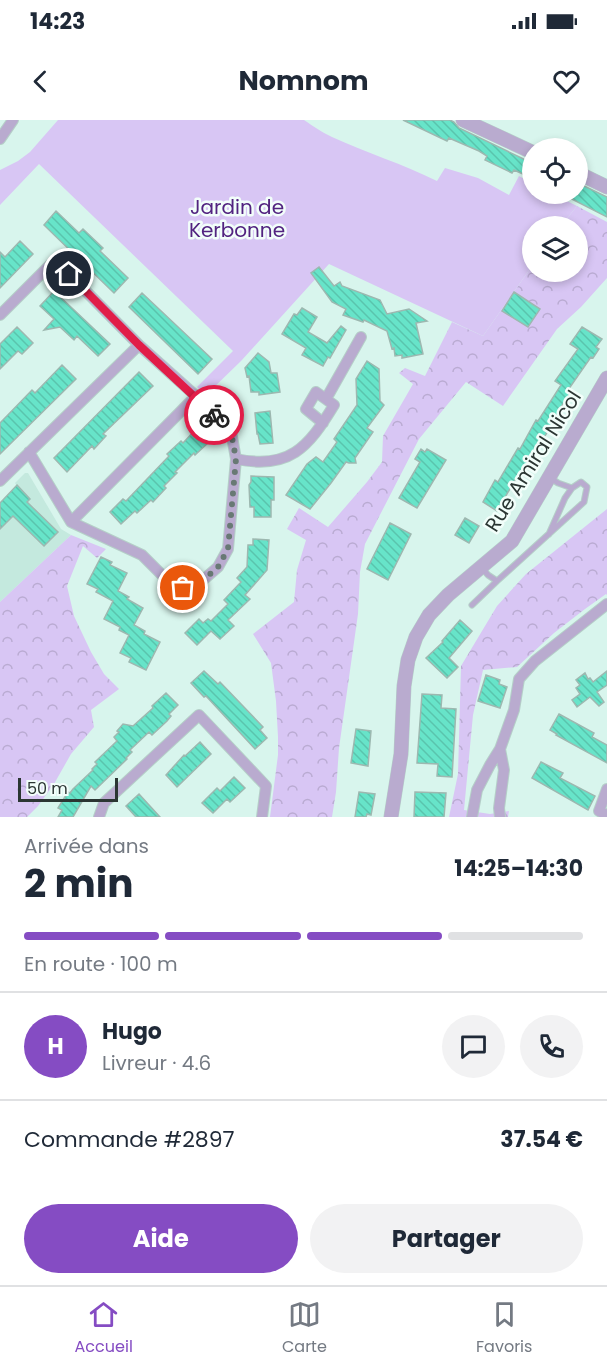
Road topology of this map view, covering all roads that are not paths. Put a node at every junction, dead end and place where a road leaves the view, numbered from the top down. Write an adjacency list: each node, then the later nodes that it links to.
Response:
1 (13, 120): 3 (street)
2 (463, 120): 4 (street)
3 (0, 139)
4 (522, 147)
5 (588, 178): 6 (street)
6 (607, 187)
7 (0, 315): 9 (street)
8 (361, 337): 12 (street)
9 (139, 345): 11 (street); 14 (street)
10 (607, 378): 16 (street, Rue Amiral Nicol)
11 (196, 396): 15 (street); 19 (street)
12 (326, 399): 13 (street); 13 (street)
13 (323, 423): 15 (street)
14 (29, 452): 17 (street); 19 (street)
15 (236, 459): 19 (street)
16 (549, 477): 18 (lane); 21 (street, Rue Amiral Nicol)
17 (0, 481)
18 (573, 488): 20 (lane); 20 (lane)
19 (71, 522)
20 (548, 537): 22 (lane)
21 (481, 567): 22 (lane); 30 (street, Rue Amiral Nicol)
22 (497, 581): 24 (lane)
23 (607, 604): 25 (street)
24 (472, 605)
25 (500, 749): 31 (street); 32 (street)
26 (607, 789): 27 (street)
27 (601, 814)
28 (99, 817): 29 (street)
29 (262, 817)
30 (391, 817)
31 (472, 817)
32 (500, 817)

